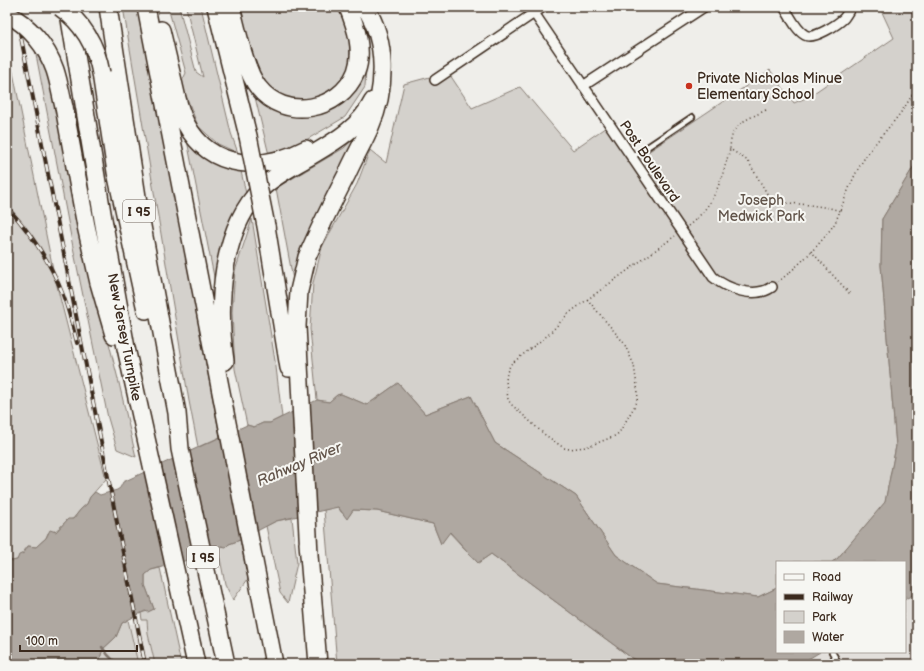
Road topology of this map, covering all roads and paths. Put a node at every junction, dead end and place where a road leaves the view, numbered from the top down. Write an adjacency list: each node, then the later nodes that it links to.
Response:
1 (60, 7): 34 (highway, bridge)
2 (68, 7): 31 (highway, New Jersey Turnpike / I 95)
3 (108, 7): 34 (highway, I 95)
4 (146, 7): 33 (highway)
5 (156, 7): 9 (highway)
6 (216, 7): 32 (highway, bridge)
7 (231, 7): 8 (highway)
8 (348, 7)
9 (355, 7)
10 (365, 7): 17 (highway)
11 (543, 7): 15 (street)
12 (704, 7): 20 (street)
13 (784, 7): 14 (street)
14 (852, 7)
15 (532, 10): 18 (street); 20 (street, Post Boulevard)
16 (7, 14): 31 (highway, bridge)
17 (382, 78): 32 (highway); 33 (highway)
18 (436, 80)
19 (917, 83): 25 (path)
20 (583, 86): 24 (street, Post Boulevard)
21 (766, 110): 23 (path)
22 (692, 117): 24 (lane)
23 (730, 149): 25 (path); 26 (path)
24 (631, 158): 26 (street, Post Boulevard)
25 (840, 211): 27 (path)
26 (681, 231): 28 (street, Post Boulevard); 30 (path)
27 (811, 251): 28 (path); 29 (path)
28 (772, 287)
29 (850, 294)
30 (587, 299): 30 (path)
31 (123, 351): 36 (highway, New Jersey Turnpike / I 95)
32 (294, 368): 39 (highway)
33 (226, 394): 38 (highway)
34 (174, 415): 37 (highway, I 95)
35 (833, 653): 40 (lane)
36 (196, 664)
37 (226, 664)
38 (274, 664)
39 (318, 664)
40 (839, 664)

